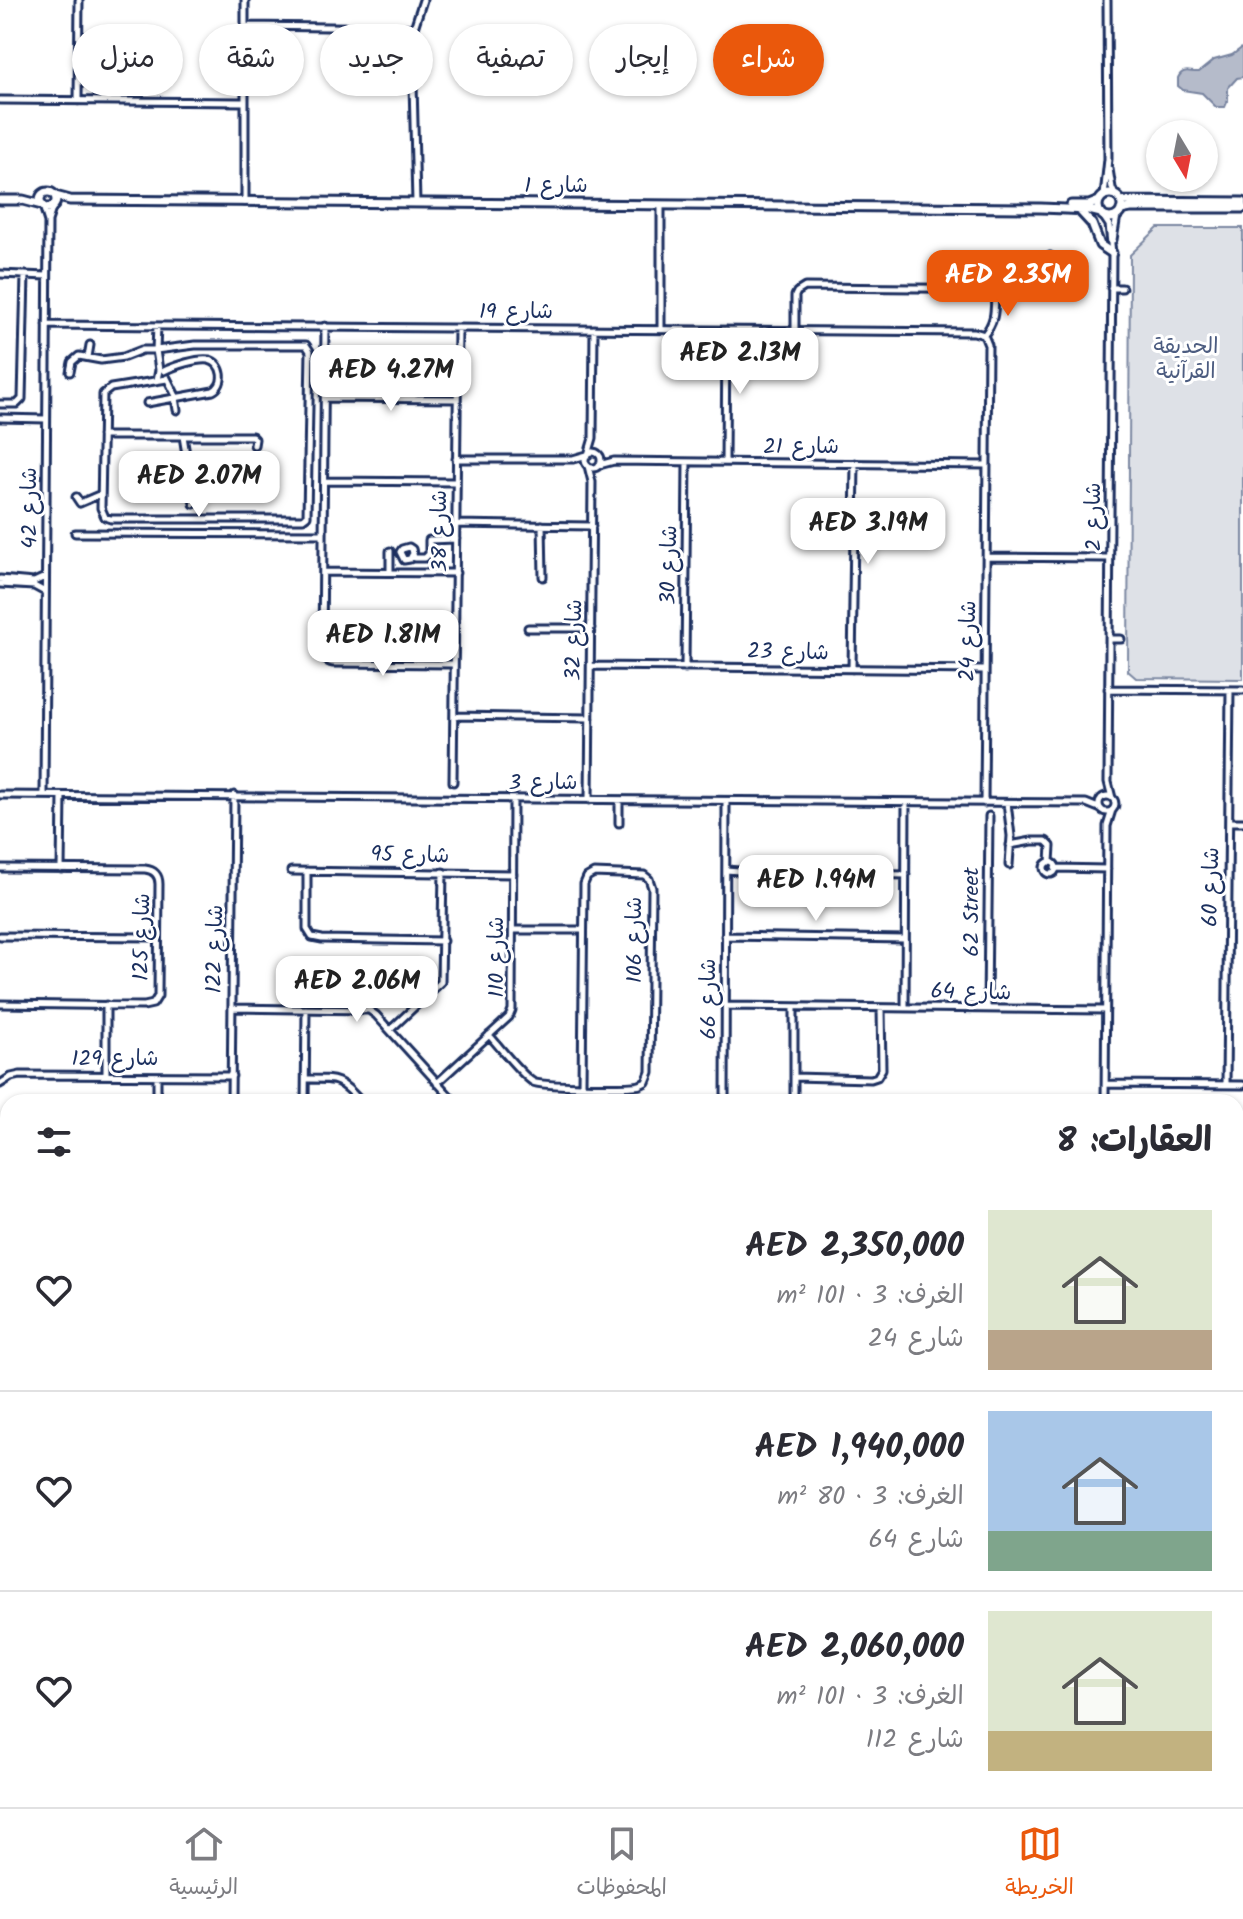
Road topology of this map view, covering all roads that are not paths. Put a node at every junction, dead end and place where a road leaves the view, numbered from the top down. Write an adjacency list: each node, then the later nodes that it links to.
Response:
1 (79, 0): 10 (street)
2 (245, 0): 5 (street)
3 (423, 0): 6 (street)
4 (1107, 0): 12 (street, شارع 2)
5 (245, 24)
6 (415, 24)
7 (245, 96): 11 (street)
8 (412, 96): 19 (street)
9 (0, 100): 10 (street)
10 (78, 101): 11 (street)
11 (245, 102): 17 (street)
12 (1108, 162): 13 (street, شارع 2); 21 (street, شارع 2)
13 (1101, 198): 21 (street, شارع 1); 22 (street, شارع 1); 26 (street)
14 (0, 200): 15 (street)
15 (42, 202): 16 (street); 16 (street); 28 (street, شارع 42)
16 (54, 202): 17 (street, شارع 1); 28 (street, شارع 42)
17 (245, 202): 19 (street, شارع 1)
18 (1243, 202): 21 (street)
19 (416, 203): 20 (street, شارع 1)
20 (661, 205): 22 (street, شارع 1); 42 (street)
21 (1118, 205): 23 (street); 26 (street, شارع 1); 29 (street, شارع 2)
22 (1041, 208): 25 (street, شارع 1)
23 (1206, 208): 24 (street); 27 (street)
24 (1243, 208)
25 (1078, 210): 26 (street, شارع 1); 29 (street)
26 (1102, 215): 29 (street, شارع 2)
27 (1206, 219)
28 (48, 222): 33 (street, شارع 42)
29 (1112, 253): 34 (street, شارع 2)
30 (1050, 256): 36 (street)
31 (0, 274): 32 (street)
32 (25, 275): 33 (street); 57 (street)
33 (47, 276): 37 (street, شارع 42)
34 (1111, 288): 35 (street); 65 (street, شارع 2)
35 (1122, 288)
36 (995, 289): 44 (street); 45 (street)
37 (47, 325): 38 (street, شارع 19); 60 (street, شارع 42)
38 (157, 326): 39 (street, شارع 19); 47 (street)
39 (325, 326): 40 (street, شارع 19); 54 (street)
40 (458, 328): 41 (street, شارع 19); 55 (street, شارع 38)
41 (594, 329): 42 (street, شارع 19); 63 (street)
42 (661, 329): 43 (street, شارع 19)
43 (726, 330): 44 (street, شارع 19); 73 (street)
44 (795, 331): 45 (street, شارع 19)
45 (984, 335): 75 (street, شارع 24)
46 (90, 345): 48 (street)
47 (156, 350): 48 (street); 49 (street); 84 (street)
48 (88, 357): 50 (street)
49 (161, 369): 51 (street); 52 (street); 53 (street)
50 (70, 372)
51 (167, 379): 52 (street); 53 (street)
52 (157, 380): 61 (street)
53 (176, 398): 56 (street); 58 (street)
54 (325, 398): 55 (street); 78 (street)
55 (457, 399): 69 (street, شارع 38)
56 (147, 403)
57 (0, 404)
58 (177, 410)
59 (0, 418): 60 (street)
60 (46, 419): 100 (street, شارع 42)
61 (102, 436): 62 (street); 81 (street)
62 (183, 436): 64 (street); 83 (street)
63 (593, 438): 67 (street); 68 (street)
64 (254, 445)
65 (1110, 451): 66 (street); 95 (street, شارع 2)
66 (1119, 451)
67 (588, 455): 68 (street); 70 (street); 76 (street)
68 (599, 455): 71 (street, شارع 21); 77 (street)
69 (456, 459): 70 (street); 79 (street, شارع 38)
70 (573, 459): 76 (street)
71 (614, 461): 72 (street, شارع 21); 77 (street, شارع 21)
72 (687, 462): 73 (street, شارع 21); 110 (street, شارع 30)
73 (725, 462): 74 (street, شارع 21)
74 (855, 463): 75 (street, شارع 21); 111 (street)
75 (987, 465): 93 (street, شارع 24)
76 (587, 466): 77 (street); 80 (street, شارع 32)
77 (598, 466): 80 (street, شارع 32)
78 (324, 481): 79 (street); 90 (street)
79 (456, 482): 85 (street, شارع 38)
80 (592, 482): 87 (street, شارع 32)
81 (102, 494): 82 (street); 84 (street)
82 (76, 497)
83 (194, 504)
84 (220, 521): 89 (street)
85 (456, 524): 86 (street); 91 (street, شارع 38)
86 (542, 525): 87 (street); 101 (street)
87 (592, 526): 105 (street, شارع 32)
88 (75, 533): 89 (street)
89 (221, 534): 90 (street)
90 (323, 534): 96 (street)
91 (456, 539): 94 (street); 99 (street, شارع 38)
92 (400, 553): 94 (street); 94 (street); 97 (street)
93 (986, 557): 95 (street); 112 (street, شارع 24)
94 (409, 558): 98 (street)
95 (1109, 558): 106 (street, شارع 2)
96 (323, 572): 97 (street); 108 (street)
97 (390, 572): 98 (street)
98 (406, 572): 99 (street)
99 (456, 573): 108 (street, شارع 38)
100 (46, 577): 102 (street); 103 (street, شارع 42)
101 (543, 577)
102 (0, 582): 103 (street)
103 (46, 593): 121 (street, شارع 42)
104 (528, 628): 105 (street)
105 (591, 628): 109 (street, شارع 32)
106 (1109, 639): 107 (street); 113 (street, شارع 2)
107 (1121, 639)
108 (454, 664): 116 (street, شارع 38)
109 (591, 666): 110 (street, شارع 23); 117 (street, شارع 32)
110 (685, 668): 111 (street, شارع 23)
111 (852, 669): 112 (street, شارع 23)
112 (985, 670): 131 (street, شارع 24)
113 (1108, 689): 114 (street); 119 (street, شارع 2)
114 (1230, 690): 115 (street); 137 (street, شارع 60)
115 (1243, 690)
116 (454, 716): 117 (street); 118 (street, شارع 38)
117 (590, 718): 127 (street, شارع 32)
118 (453, 782)
119 (1108, 782): 124 (street, شارع 2); 125 (street, شارع 2)
120 (0, 795): 121 (street, شارع 3)
121 (44, 795): 123 (street, شارع 3)
122 (234, 795): 123 (street, شارع 3); 126 (street, شارع 3); 165 (street, شارع 122)
123 (62, 796): 146 (street)
124 (1102, 797): 125 (street); 133 (street, شارع 3); 134 (street)
125 (1112, 798): 135 (street)
126 (513, 799): 127 (street, شارع 3); 152 (street, شارع 110)
127 (589, 800): 128 (street, شارع 3)
128 (619, 800): 129 (street, شارع 3); 139 (street)
129 (726, 801): 130 (street, شارع 3); 148 (street, شارع 66)
130 (906, 802): 131 (street, شارع 3); 153 (street, شارع 64)
131 (984, 803): 132 (street, شارع 3)
132 (1007, 803): 133 (street, شارع 3); 141 (street)
133 (1086, 803): 134 (street, شارع 3)
134 (1102, 810): 135 (street); 140 (street)
135 (1112, 810): 140 (street)
136 (989, 816): 169 (street, 62 Street)
137 (1229, 822): 138 (street); 182 (street, شارع 60)
138 (1243, 822)
139 (619, 823)
140 (1107, 826): 147 (street)
141 (1010, 845): 142 (street); 143 (street)
142 (1050, 862): 145 (street); 145 (street)
143 (1009, 865)
144 (0, 868): 146 (street, شارع 125)
145 (1055, 868): 147 (street)
146 (61, 869): 158 (street, شارع 125)
147 (1107, 869): 170 (street)
148 (726, 870): 153 (street); 157 (street, شارع 66)
149 (291, 871): 150 (street, شارع 95)
150 (307, 871): 151 (street, شارع 95); 160 (street)
151 (443, 872): 152 (street, شارع 95); 160 (street)
152 (513, 874): 154 (street, شارع 110)
153 (906, 875): 159 (street, شارع 64)
154 (513, 930): 155 (street); 172 (street, شارع 110)
155 (583, 930): 181 (street, شارع 106); 181 (street, شارع 106)
156 (0, 936): 158 (street)
157 (725, 936): 159 (street); 163 (street, شارع 66)
158 (158, 937): 162 (street, شارع 125)
159 (905, 939): 167 (street, شارع 64)
160 (443, 941): 171 (street)
161 (0, 1004): 162 (street, شارع 125)
162 (106, 1005): 173 (street)
163 (725, 1006): 164 (street); 189 (street, شارع 66)
164 (794, 1007): 166 (street); 176 (street)
165 (232, 1008): 168 (street); 175 (street, شارع 122)
166 (881, 1008): 167 (street); 176 (street)
167 (905, 1008): 169 (street, شارع 64)
168 (306, 1009): 171 (street); 177 (street)
169 (987, 1009): 170 (street, شارع 64)
170 (1106, 1010): 180 (street)
171 (390, 1030): 178 (street)
172 (489, 1035): 178 (street, شارع 110); 181 (street)
173 (106, 1075): 174 (street, شارع 129); 179 (street, شارع 129)
174 (157, 1076): 175 (street, شارع 129); 184 (street)
175 (232, 1076): 185 (street, شارع 122)
176 (794, 1077): 190 (street)
177 (306, 1079): 186 (street); 187 (street)
178 (437, 1083): 188 (street)
179 (0, 1084)
180 (1105, 1084): 182 (street); 191 (street)
181 (582, 1085)
182 (1226, 1085): 183 (street)
183 (1243, 1085)
184 (157, 1094)
185 (231, 1094)
186 (305, 1094)
187 (354, 1094)
188 (447, 1094)
189 (725, 1094)
190 (794, 1094)
191 (1105, 1094)

